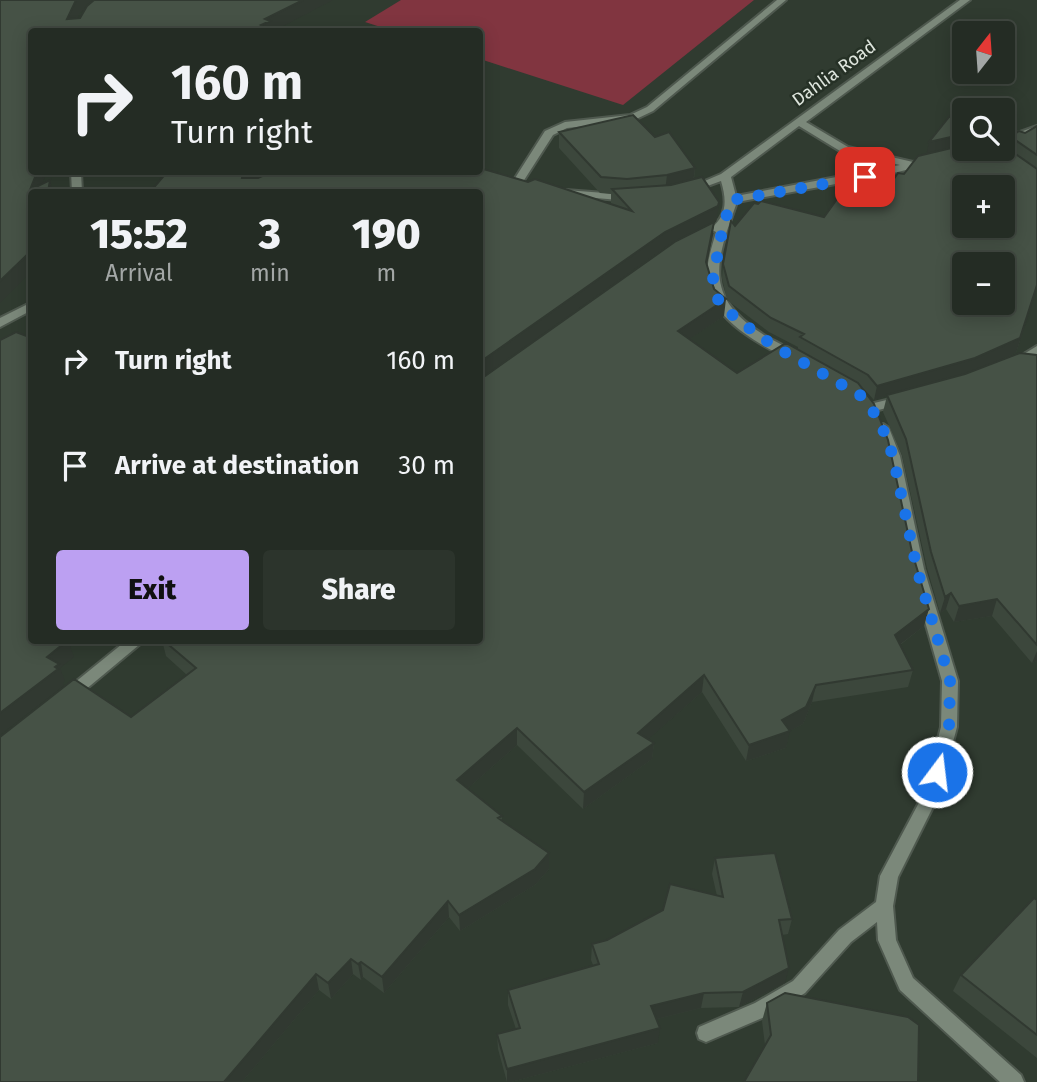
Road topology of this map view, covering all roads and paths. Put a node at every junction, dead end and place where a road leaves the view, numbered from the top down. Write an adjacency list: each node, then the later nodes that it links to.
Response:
1 (782, 0): 9 (street)
2 (966, 0): 3 (street, Dahlia Road)
3 (799, 122): 7 (street); 8 (street, Dahlia Road)
4 (1037, 129): 5 (street)
5 (1015, 137)
6 (937, 159): 7 (street)
7 (913, 165): 13 (street)
8 (725, 176): 11 (street, Dahlia Road); 13 (street)
9 (528, 188)
10 (550, 191): 12 (street)
11 (675, 195)
12 (639, 199)
13 (732, 200): 14 (street)
14 (723, 226): 15 (street); 20 (street)
15 (701, 237)
16 (28, 307): 17 (street)
17 (0, 323)
18 (1037, 350): 19 (street)
19 (1016, 363): 21 (street); 22 (street)
20 (807, 365)
21 (1037, 365)
22 (998, 369)
23 (860, 395): 25 (street)
24 (920, 396): 25 (street)
25 (870, 408): 28 (street)
26 (133, 644): 27 (street)
27 (55, 705)
28 (884, 906): 29 (street); 30 (street)
29 (706, 1032)
30 (1014, 1082)

